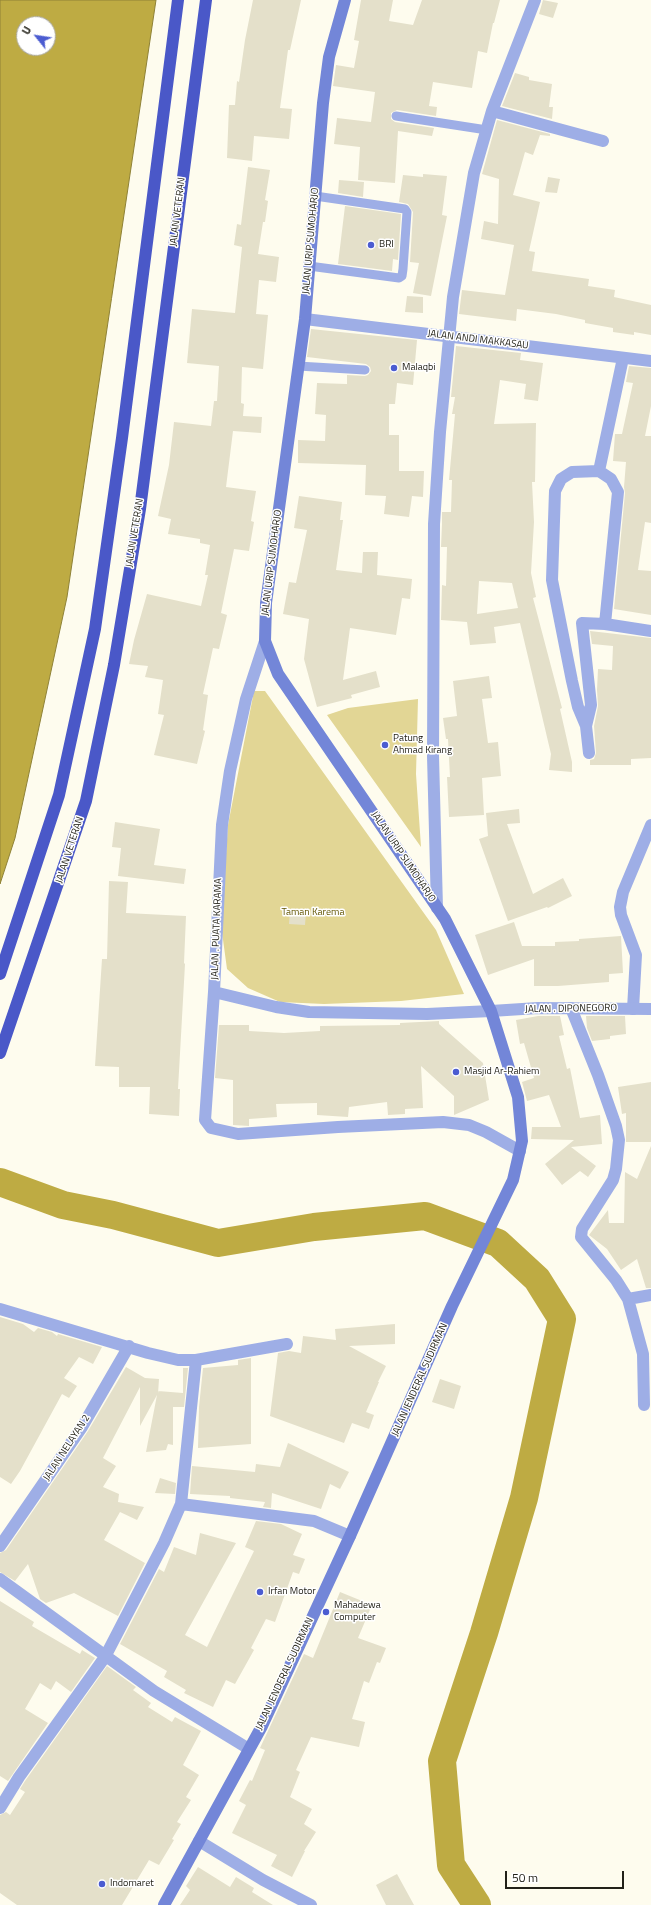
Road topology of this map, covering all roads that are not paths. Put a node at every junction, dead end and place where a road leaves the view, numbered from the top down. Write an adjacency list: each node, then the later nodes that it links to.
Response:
1 (178, 0): 27 (highway)
2 (206, 0): 33 (highway, JALAN VETERAN)
3 (344, 0): 9 (main road, JALAN URIP SUMOHARJO)
4 (535, 0): 5 (street)
5 (492, 111): 7 (street); 8 (street)
6 (396, 116): 7 (lane)
7 (487, 130): 12 (street)
8 (603, 141)
9 (315, 196): 10 (main road, JALAN URIP SUMOHARJO); 10 (lane)
10 (309, 266): 11 (main road, JALAN URIP SUMOHARJO)
11 (304, 319): 12 (street, JALAN ANDI MAKKASAU); 15 (main road, JALAN URIP SUMOHARJO)
12 (449, 336): 13 (street, JALAN ANDI MAKKASAU); 26 (street)
13 (623, 358): 14 (street, JALAN ANDI MAKKASAU); 17 (street)
14 (651, 361)
15 (298, 366): 16 (lane); 22 (main road, JALAN URIP SUMOHARJO)
16 (365, 370)
17 (599, 471): 19 (street); 20 (street)
18 (582, 623): 19 (street); 20 (street); 23 (street)
19 (605, 624): 21 (street)
20 (562, 627): 23 (street)
21 (651, 631)
22 (265, 641): 26 (main road, JALAN URIP SUMOHARJO); 28 (street, JALAN . PUATA KARAMA)
23 (586, 726): 24 (street)
24 (588, 753)
25 (651, 825): 30 (street)
26 (438, 908): 32 (main road, JALAN URIP SUMOHARJO)
27 (0, 974)
28 (214, 992): 32 (street, JALAN . PUATA KARAMA); 34 (street)
29 (570, 1008): 30 (street, JALAN . DIPONEGORO); 32 (street, JALAN . DIPONEGORO); 37 (street)
30 (633, 1009): 31 (street, JALAN . DIPONEGORO)
31 (651, 1009)
32 (491, 1011): 34 (main road, JALAN URIP SUMOHARJO)
33 (0, 1053)
34 (520, 1151): 35 (main road, JALAN URIP SUMOHARJO)
35 (513, 1180): 44 (main road, JALAN JENDERAL SUDIRMAN)
36 (651, 1295): 37 (street)
37 (628, 1299): 42 (street)
38 (0, 1309): 40 (street)
39 (287, 1344): 41 (street)
40 (129, 1346): 41 (street); 45 (street, JALAN NELAYAN 2)
41 (196, 1360): 43 (street)
42 (644, 1405)
43 (181, 1504): 44 (street); 47 (street)
44 (350, 1536): 48 (main road, JALAN JENDERAL SUDIRMAN)
45 (0, 1546)
46 (0, 1579): 47 (street)
47 (105, 1657): 48 (street); 49 (street)
48 (248, 1749): 50 (main road, JALAN JENDERAL SUDIRMAN)
49 (0, 1808)
50 (199, 1841): 51 (main road, JALAN JENDERAL SUDIRMAN); 52 (street)
51 (164, 1905)
52 (311, 1905)

